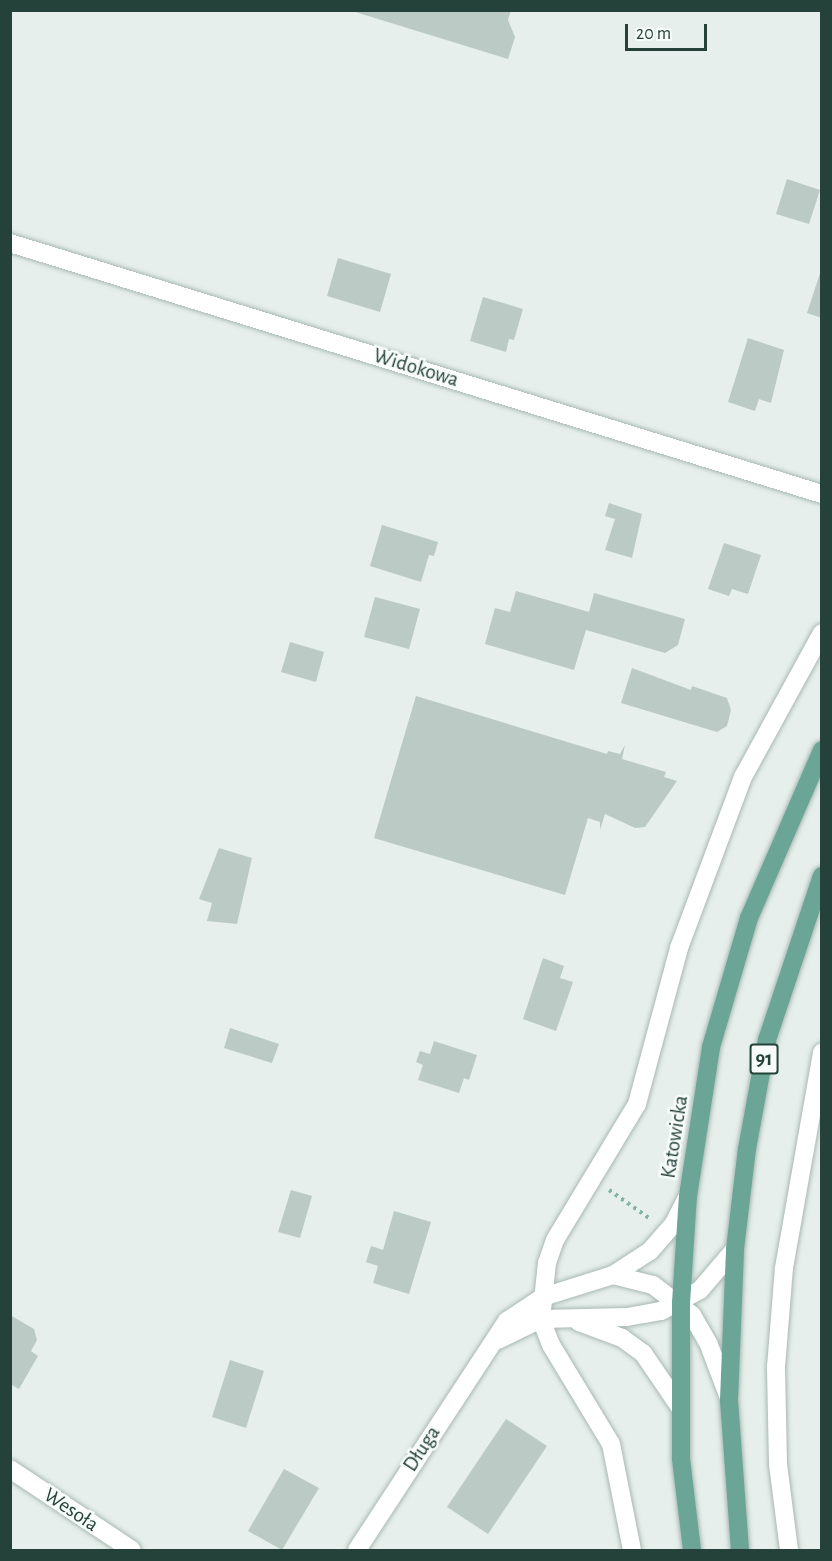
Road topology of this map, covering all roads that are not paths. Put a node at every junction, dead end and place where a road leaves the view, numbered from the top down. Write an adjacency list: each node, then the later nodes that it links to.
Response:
1 (10, 243): 2 (street, Widokowa)
2 (822, 494)
3 (822, 633): 10 (street)
4 (822, 750): 7 (main road, Katowicka)
5 (822, 876): 8 (main road, 91)
6 (822, 1052): 23 (street)
7 (688, 1196): 9 (street, Długa); 11 (main road, Katowicka)
8 (735, 1249): 11 (street, Długa); 15 (main road, 91)
9 (614, 1275): 10 (street, Długa); 11 (street)
10 (543, 1297): 13 (street); 14 (street, Długa)
11 (681, 1303): 12 (street, Długa); 15 (street); 16 (main road, Katowicka)
12 (569, 1318): 13 (street, Długa); 16 (street)
13 (541, 1319): 14 (street, Długa); 20 (street)
14 (487, 1347): 19 (street, Długa)
15 (729, 1400): 22 (main road, 91)
16 (679, 1406): 21 (main road, Katowicka)
17 (10, 1469): 18 (street, Wesoła)
18 (132, 1551)
19 (357, 1551)
20 (632, 1551)
21 (692, 1551)
22 (740, 1551)
23 (789, 1551)

